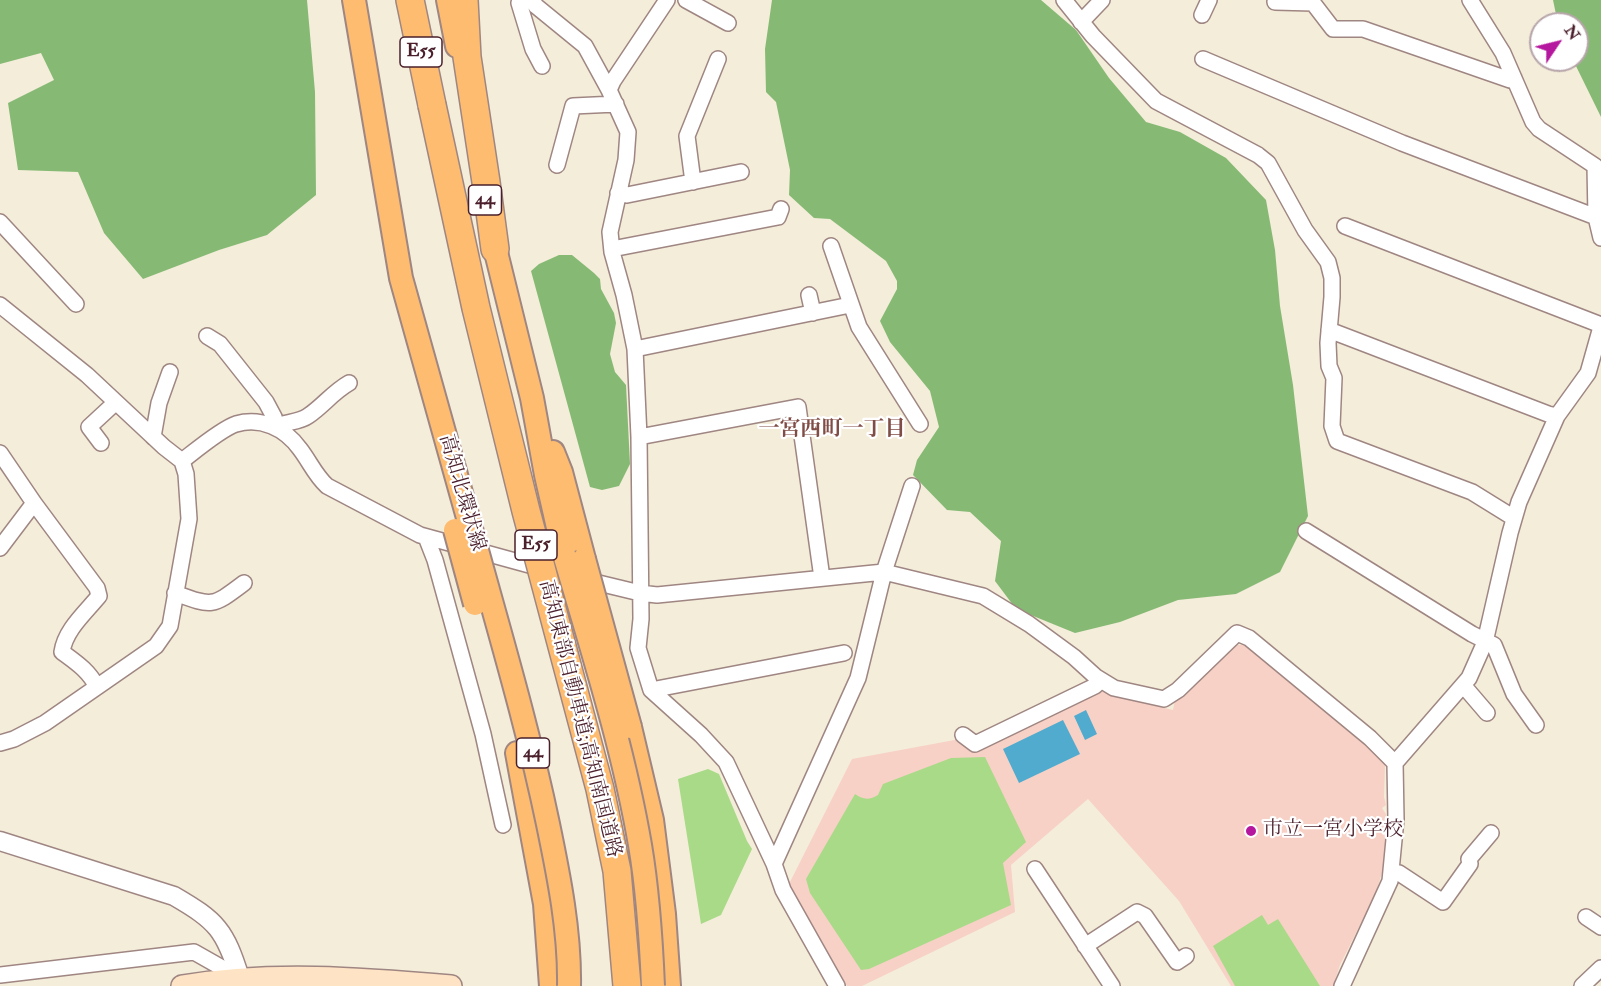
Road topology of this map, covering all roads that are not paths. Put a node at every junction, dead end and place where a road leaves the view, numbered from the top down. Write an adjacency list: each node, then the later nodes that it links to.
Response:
1 (354, 0): 59 (main road, 高知北環状線 / 44)
2 (410, 0): 23 (highway, E55)
3 (416, 0): 23 (highway, E55)
4 (448, 0): 34 (main road, 44)
5 (464, 0): 34 (highway)
6 (667, 0): 21 (street)
7 (686, 0): 16 (street)
8 (1064, 0): 15 (street)
9 (1102, 0): 15 (street)
10 (1209, 0): 14 (street)
11 (1470, 0): 20 (street)
12 (523, 1): 19 (street); 21 (street)
13 (1275, 2): 20 (street)
14 (1202, 15)
15 (1081, 22): 42 (street)
16 (728, 23)
17 (718, 59): 26 (street)
18 (1203, 59): 29 (street)
19 (542, 66)
20 (1514, 78): 29 (street)
21 (609, 90): 22 (street)
22 (616, 104): 24 (street); 27 (street)
23 (432, 105): 97 (highway, 高知東部自動車道;高知南国道路 / E55, bridge)
24 (557, 165)
25 (741, 172): 26 (street)
26 (693, 182): 27 (street)
27 (618, 193): 35 (street)
28 (781, 209): 35 (street)
29 (1596, 217): 32 (street)
30 (0, 222): 37 (street)
31 (1345, 226): 41 (street)
32 (1601, 238)
33 (831, 246): 39 (street)
34 (495, 249): 63 (main road, 44)
35 (612, 249): 44 (street)
36 (809, 295): 40 (street)
37 (76, 304)
38 (0, 305): 47 (street)
39 (850, 305): 40 (street); 49 (street)
40 (813, 314): 44 (street)
41 (1601, 326): 48 (street)
42 (1329, 330): 48 (street); 58 (street)
43 (207, 336): 50 (street)
44 (635, 349): 51 (street)
45 (170, 372): 52 (street)
46 (349, 383): 50 (street)
47 (116, 402): 52 (street); 53 (street)
48 (1557, 416): 58 (street)
49 (920, 424)
50 (276, 426): 55 (street); 61 (street)
51 (639, 437): 65 (street); 68 (street)
52 (153, 438): 55 (street)
53 (101, 443)
54 (0, 453): 57 (street)
55 (182, 461): 67 (street)
56 (912, 486): 64 (street)
57 (34, 503): 62 (street); 73 (street)
58 (1514, 518): 69 (street)
59 (462, 527): 95 (main road, bridge); 96 (main road, 高知北環状線 / 44, bridge)
60 (1306, 531): 69 (street)
61 (426, 537): 68 (street); 80 (street)
62 (0, 548)
63 (574, 557): 98 (main road, 44, bridge); 99 (main road, bridge)
64 (884, 572): 65 (street); 71 (street); 83 (street)
65 (822, 578): 68 (street)
66 (244, 583): 67 (street)
67 (175, 592): 73 (street)
68 (640, 593): 74 (street)
69 (1485, 642): 72 (street); 76 (street)
70 (844, 653): 74 (street)
71 (1101, 680): 77 (street); 79 (street)
72 (1464, 685): 75 (street); 79 (street)
73 (97, 687): 78 (street)
74 (651, 690): 83 (street)
75 (1487, 712)
76 (1536, 725)
77 (963, 735)
78 (0, 743)
79 (1395, 763): 85 (street)
80 (503, 825)
81 (1491, 833): 85 (street)
82 (0, 841): 92 (street)
83 (774, 864): 100 (street)
84 (1035, 869): 88 (street)
85 (1391, 872): 102 (street)
86 (1586, 917): 87 (street)
87 (1601, 927)
88 (1085, 946): 89 (street); 101 (street)
89 (1186, 956)
90 (1601, 968): 103 (street)
91 (0, 975): 92 (street)
92 (240, 978): 93 (main road); 94 (main road)
93 (182, 986)
94 (451, 986)
95 (551, 986)
96 (569, 986)
97 (627, 986)
98 (652, 986)
99 (669, 986)
100 (837, 986)
101 (1112, 986)
102 (1342, 986)
103 (1582, 986)

